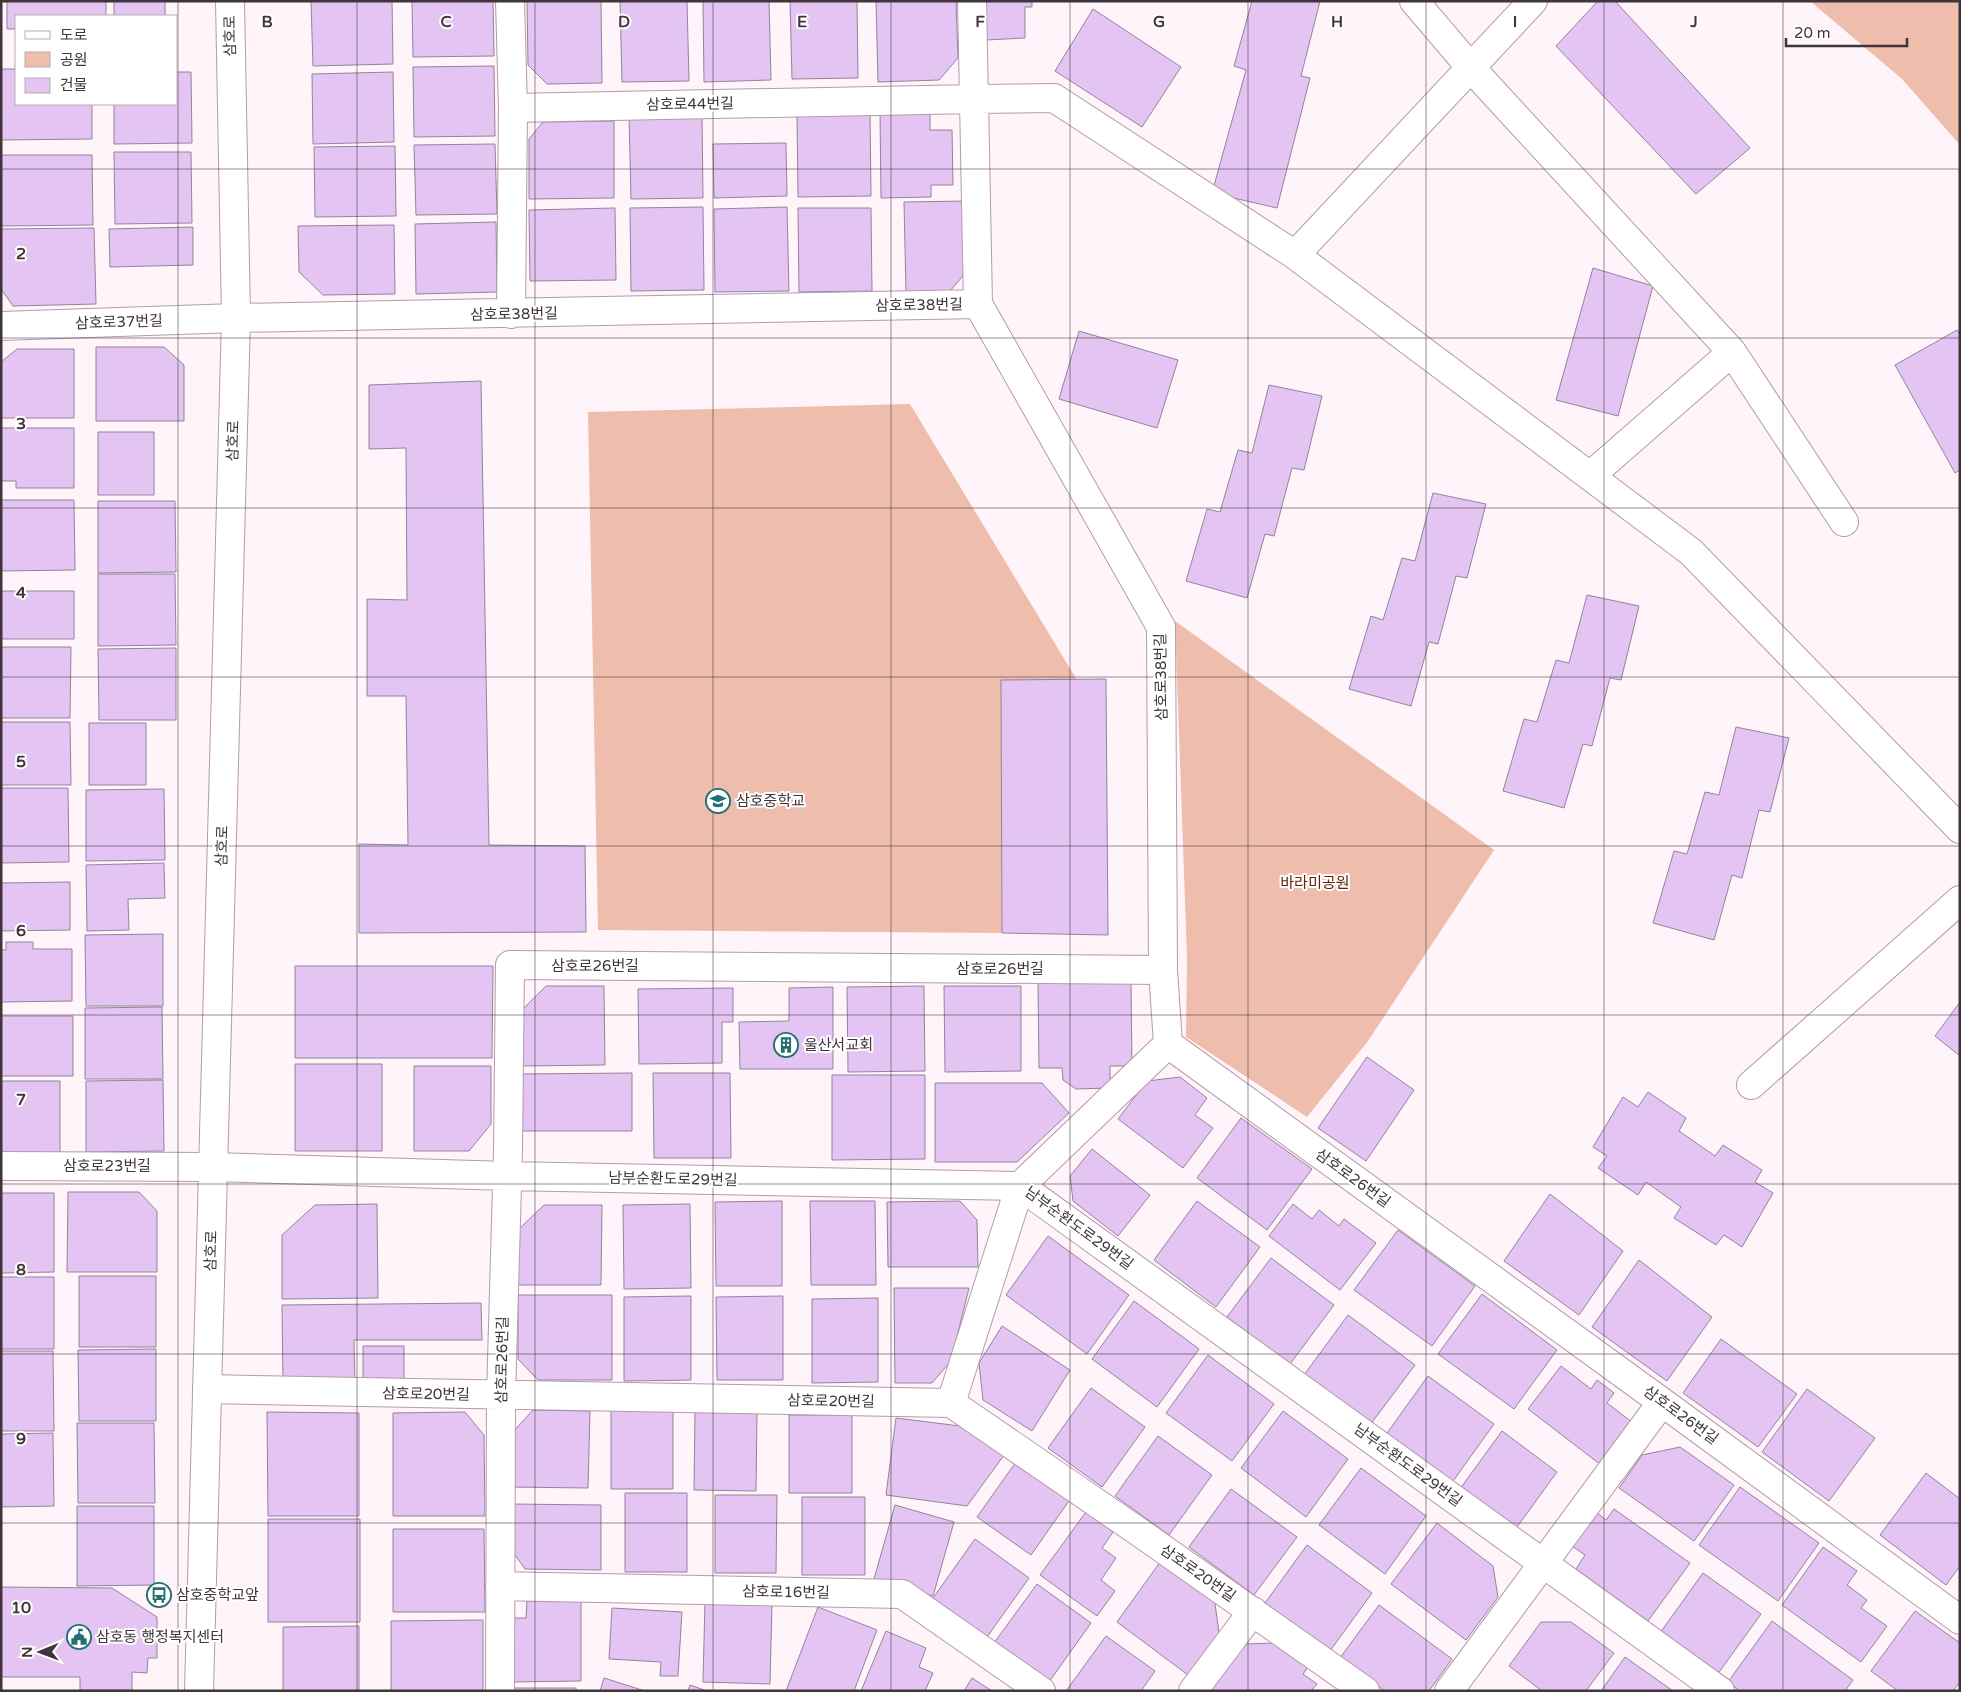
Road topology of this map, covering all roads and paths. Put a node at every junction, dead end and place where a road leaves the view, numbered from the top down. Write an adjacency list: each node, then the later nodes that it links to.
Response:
1 (230, 1): 12 (street, 삼호로)
2 (510, 1): 8 (street)
3 (972, 1): 7 (street)
4 (1414, 1): 6 (street)
5 (1533, 1): 6 (street)
6 (1471, 68): 9 (street); 14 (street)
7 (974, 99): 8 (street, 삼호로44번길); 9 (street, 삼호로44번길); 10 (street)
8 (513, 108): 11 (street)
9 (1295, 255): 15 (street, 삼호로44번길)
10 (978, 304): 11 (street, 삼호로38번길); 19 (street, 삼호로38번길)
11 (511, 314): 12 (street, 삼호로38번길)
12 (236, 318): 13 (street, 삼호로37번길); 23 (street, 삼호로)
13 (1, 326)
14 (1732, 352): 15 (street); 16 (street)
15 (1590, 476): 17 (street, 삼호로44번길)
16 (1844, 522)
17 (1960, 829)
18 (1960, 900): 21 (street)
19 (1163, 970): 20 (street); 24 (street, 삼호로26번길)
20 (1168, 1044): 25 (street); 28 (street, 삼호로26번길)
21 (1751, 1085)
22 (1, 1166): 23 (street, 삼호로23번길)
23 (213, 1167): 24 (street, 남부순환도로29번길); 26 (street, 삼호로)
24 (507, 1176): 25 (street, 남부순환도로29번길); 27 (street, 삼호로26번길)
25 (1020, 1186): 29 (street); 30 (street, 남부순환도로29번길)
26 (207, 1389): 27 (street, 삼호로20번길); 34 (street, 삼호로)
27 (501, 1396): 29 (street, 삼호로20번길); 31 (street, 삼호로26번길)
28 (1662, 1402): 30 (street); 33 (street, 삼호로26번길)
29 (951, 1403): 32 (street, 삼호로20번길)
30 (1542, 1563): 39 (street); 40 (street, 남부순환도로29번길)
31 (500, 1586): 35 (street, 삼호로26번길); 36 (street, 삼호로16번길)
32 (1253, 1611): 37 (street); 38 (street, 삼호로20번길)
33 (1960, 1620)
34 (199, 1691)
35 (500, 1691)
36 (1041, 1691)
37 (1193, 1691)
38 (1365, 1691)
39 (1449, 1691)
40 (1720, 1691)

